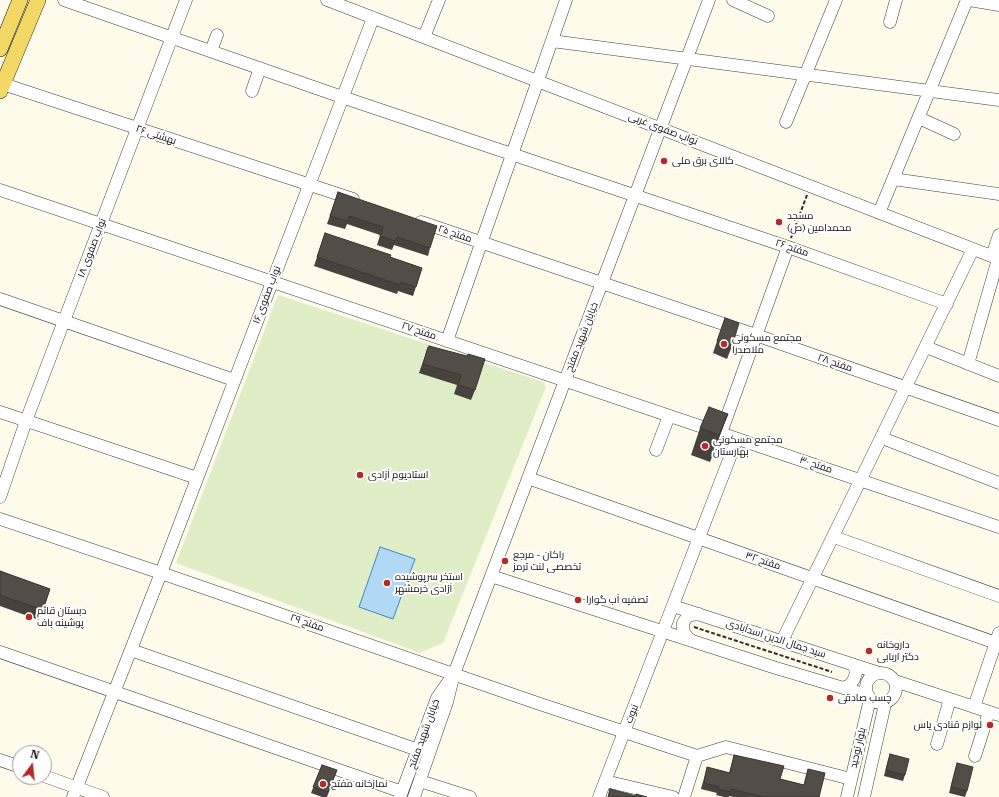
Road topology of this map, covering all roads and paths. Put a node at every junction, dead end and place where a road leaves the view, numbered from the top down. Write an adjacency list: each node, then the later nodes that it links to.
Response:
1 (20, 0): 21 (main road)
2 (38, 0): 27 (main road)
3 (64, 0): 19 (street, مفتح ۲۶)
4 (186, 0): 19 (street, نواب صفوی ۱۸)
5 (326, 0): 15 (street, نواب صفوی غربی)
6 (439, 0): 18 (street)
7 (566, 0): 20 (street)
8 (709, 0): 23 (street, خیابان شهید مفتح)
9 (733, 0): 14 (street)
10 (836, 0): 25 (street)
11 (896, 0): 16 (street)
12 (968, 0): 13 (street); 29 (street)
13 (999, 5)
14 (768, 16)
15 (373, 18): 18 (street, نواب صفوی غربی); 30 (street, نواب صفوی ۱۶)
16 (890, 22)
17 (217, 35): 22 (street)
18 (424, 37): 26 (street, نواب صفوی غربی)
19 (172, 38): 22 (street, مفتح ۲۶); 34 (street, نواب صفوی ۱۸)
20 (552, 40): 23 (street); 26 (street)
21 (0, 49)
22 (211, 51): 24 (street, مفتح ۲۶)
23 (687, 58): 25 (street); 35 (street, خیابان شهید مفتح)
24 (260, 68): 28 (street); 30 (street, مفتح ۲۶)
25 (806, 74): 29 (street); 33 (street)
26 (538, 81): 35 (street, نواب صفوی غربی); 37 (street)
27 (1, 88): 34 (street, بهشتی ۲۶)
28 (252, 91)
29 (930, 91): 31 (street); 32 (street)
30 (342, 97): 37 (street, مفتح ۲۶); 39 (street, نواب صفوی ۱۶)
31 (999, 100)
32 (919, 118): 36 (street); 38 (street)
33 (786, 122)
34 (137, 129): 39 (street, بهشتی ۲۶); 47 (street, نواب صفوی ۱۸)
35 (660, 129): 40 (street, نواب صفوی غربی); 43 (street, خیابان شهید مفتح)
36 (954, 134)
37 (512, 154): 43 (street, مفتح ۲۶); 49 (street)
38 (893, 179): 42 (street); 45 (street)
39 (309, 184): 44 (street); 53 (street, نواب صفوی ۱۶)
40 (810, 186): 45 (street, نواب صفوی غربی); 50 (path)
41 (0, 190): 47 (street, مفتح ۲۷)
42 (999, 194)
43 (635, 195): 50 (street, مفتح ۲۶); 54 (street, خیابان شهید مفتح)
44 (362, 202)
45 (879, 213): 51 (street, نواب صفوی غربی)
46 (406, 217): 49 (street, مفتح ۲۵)
47 (102, 223): 53 (street, مفتح ۲۷); 57 (street, نواب صفوی ۱۸)
48 (999, 235): 52 (street)
49 (481, 243): 54 (street, مفتح ۲۵); 59 (street)
50 (788, 247): 56 (street, مفتح ۲۶); 58 (street)
51 (973, 249): 52 (street, نواب صفوی غربی); 56 (street)
52 (996, 258): 61 (street)
53 (272, 281): 59 (street, مفتح ۲۷); 63 (street, نواب صفوی ۱۶)
54 (602, 284): 58 (street, مفتح ۲۸); 64 (street, خیابان شهید مفتح)
55 (0, 299): 57 (street)
56 (947, 304): 60 (street)
57 (64, 321): 63 (street); 69 (street, نواب صفوی ۱۸)
58 (756, 335): 65 (street, مفتح ۲۸); 70 (street)
59 (447, 340): 64 (street, مفتح ۲۷)
60 (926, 347): 61 (street); 65 (street)
61 (968, 364): 62 (street)
62 (999, 376)
63 (234, 380): 74 (street, نواب صفوی ۱۶)
64 (565, 381): 67 (street, مفتح ۳۰); 75 (street, خیابان شهید مفتح)
65 (906, 388): 68 (street, مفتح ۲۸); 71 (street)
66 (0, 412): 69 (street)
67 (669, 416): 70 (street, مفتح ۳۰); 73 (street)
68 (999, 420)
69 (26, 421): 74 (street); 78 (street, نواب صفوی ۱۸)
70 (721, 433): 72 (street, مفتح ۳۰)
71 (882, 438): 76 (street); 77 (street)
72 (737, 439): 76 (street, مفتح ۳۰); 82 (street, نبوت)
73 (656, 450)
74 (197, 478): 83 (street, نواب صفوی ۱۶)
75 (528, 478): 82 (street, مفتح ۳۲); 84 (street, خیابان شهید مفتح)
76 (862, 480): 80 (street, مفتح ۳۰); 81 (street)
77 (999, 483)
78 (0, 497)
79 (0, 519): 83 (street, مفتح ۲۹)
80 (999, 527)
81 (834, 537): 85 (street); 86 (street)
82 (699, 538): 85 (street, مفتح ۳۲); 87 (street, نبوت)
83 (161, 573): 94 (street, نواب صفوی ۱۶); 98 (street, مفتح ۲۹)
84 (491, 576): 90 (street); 98 (street, خیابان شهید مفتح)
85 (814, 579): 92 (street, مفتح ۳۲); 93 (street)
86 (999, 596)
87 (673, 606): 88 (street, سید جمال الدین اسدآبادی); 90 (street, نبوت)
88 (699, 614): 89 (street); 93 (street, سید جمال الدین اسدآبادی)
89 (684, 620): 91 (street); 100 (path)
90 (663, 631): 91 (street); 107 (street, نبوت)
91 (692, 640): 100 (street)
92 (998, 640): 105 (street)
93 (782, 641): 96 (street, سید جمال الدین اسدآبادی)
94 (131, 650): 101 (street, نواب صفوی ۱۶); 109 (street)
95 (0, 652): 101 (street)
96 (854, 665): 97 (street, سید جمال الدین اسدآبادی); 100 (street)
97 (879, 673): 99 (street); 102 (street)
98 (454, 674): 107 (street, مفتح ۲۹); 109 (street, خیابان شهید مفتح); 116 (street, خیابان شهید مفتح)
99 (895, 681): 103 (street); 104 (street)
100 (837, 686): 102 (street)
101 (114, 692): 118 (street, نواب صفوی ۱۶); 119 (street)
102 (868, 697): 104 (street); 114 (street, بلوار توحید)
103 (950, 699): 104 (street); 105 (street); 108 (street)
104 (889, 701): 127 (street, بلوار توحید)
105 (974, 707): 106 (street)
106 (994, 713): 111 (street)
107 (625, 732): 110 (street, مفتح ۲۹); 117 (street, نبوت)
108 (937, 744)
109 (418, 750): 119 (street, خیابان شهید مفتح)
110 (697, 756): 114 (street); 125 (street)
111 (975, 756)
112 (0, 760): 113 (street)
113 (12, 764)
114 (851, 779): 126 (street, بلوار توحید)
115 (52, 780): 118 (street)
116 (420, 781): 121 (street, خیابان شهید مفتح); 122 (street)
117 (605, 781): 123 (street, نبوت); 124 (street)
118 (75, 793): 120 (street)
119 (401, 795)
120 (102, 797)
121 (414, 797)
122 (470, 797)
123 (599, 797)
124 (673, 797)
125 (684, 797)
126 (847, 797)
127 (864, 797)

